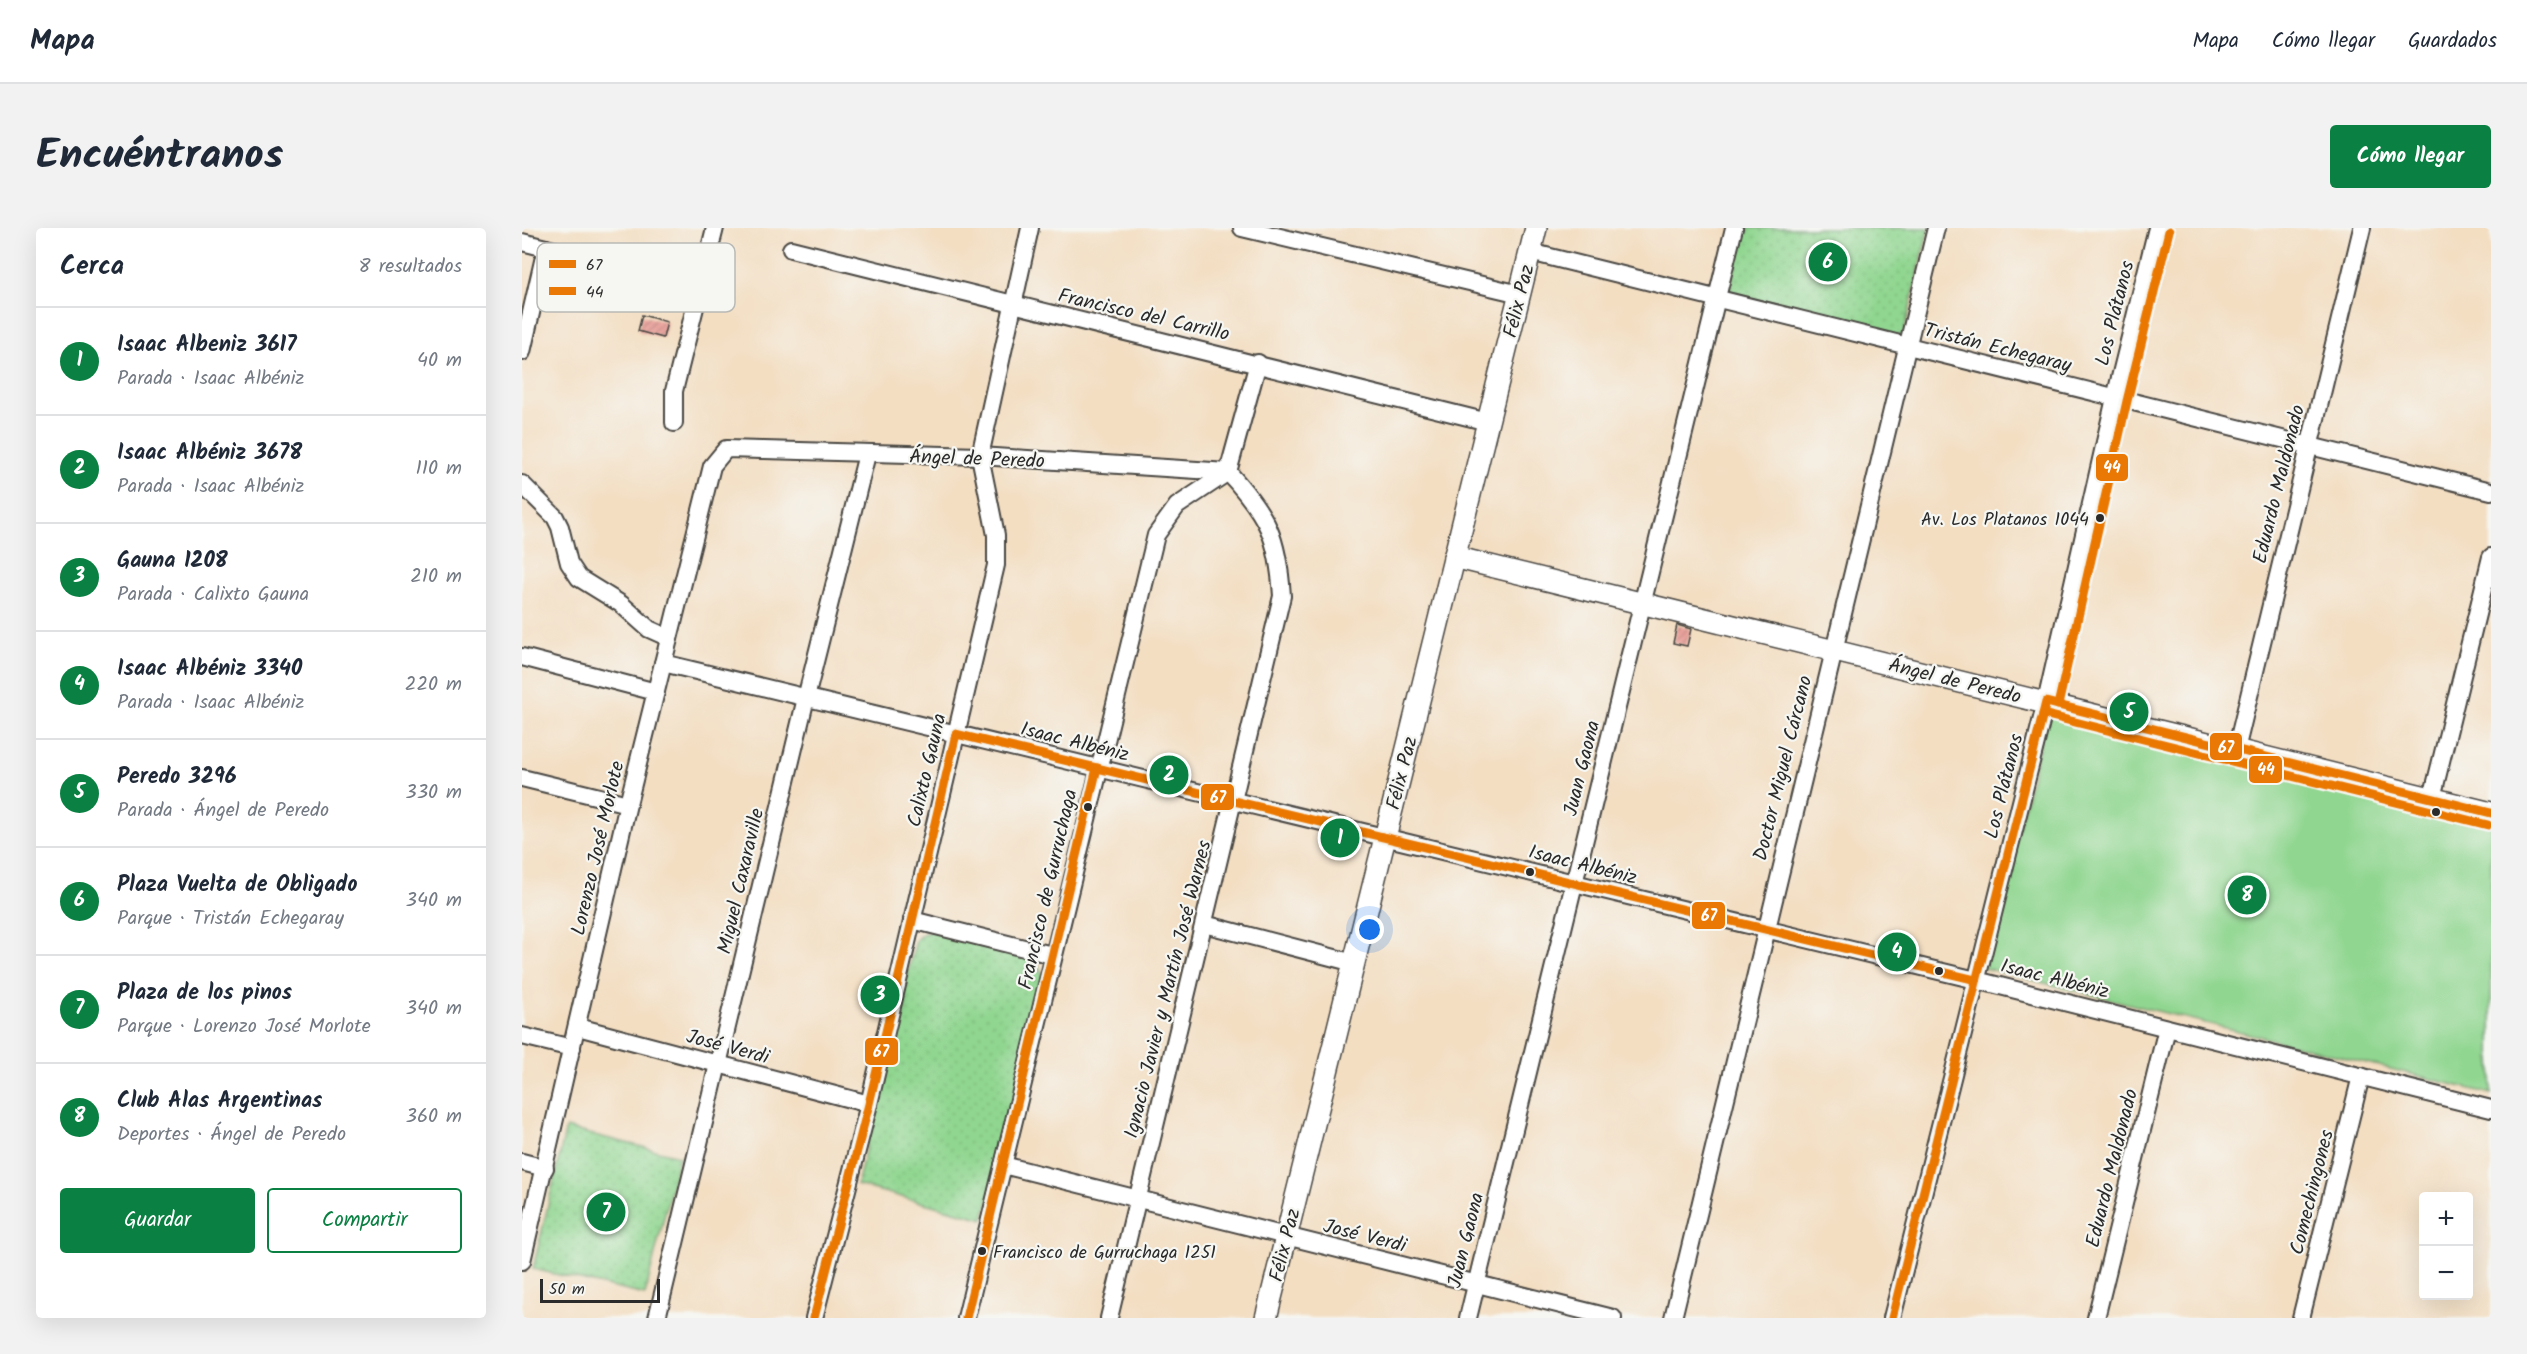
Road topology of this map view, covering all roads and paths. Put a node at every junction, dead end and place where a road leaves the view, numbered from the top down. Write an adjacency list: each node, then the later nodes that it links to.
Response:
1 (715, 228): 10 (street)
2 (1029, 228): 17 (street, Calixto Gauna)
3 (1242, 228): 15 (street)
4 (1536, 228): 13 (main road, Félix Paz)
5 (1734, 228): 16 (street, Juan Gaona)
6 (1936, 228): 19 (street, Doctor Miguel Cárcano)
7 (2157, 228): 22 (street, Los Plátanos)
8 (2362, 228): 25 (street, Eduardo Maldonado)
9 (522, 242): 11 (street)
10 (711, 243)
11 (537, 246)
12 (791, 249): 17 (street, Francisco del Carrillo)
13 (1530, 252): 15 (main road, Félix Paz); 16 (street, Tristán Echegaray)
14 (537, 287): 20 (street)
15 (1520, 294): 23 (main road, Félix Paz)
16 (1717, 298): 19 (street, Tristán Echegaray); 34 (street, Juan Gaona)
17 (1011, 304): 21 (street, Francisco del Carrillo); 28 (street, Calixto Gauna)
18 (695, 312): 24 (street)
19 (1907, 346): 22 (street, Tristán Echegaray); 36 (street, Doctor Miguel Cárcano)
20 (522, 352)
21 (1258, 363): 23 (street, Francisco del Carrillo); 29 (street)
22 (2115, 398): 25 (street, Tristán Echegaray); 41 (street, Los Plátanos)
23 (1488, 422): 32 (main road, Félix Paz)
24 (675, 423)
25 (2309, 446): 31 (street, Tristán Echegaray); 43 (street, Eduardo Maldonado)
26 (726, 449): 27 (street, Ángel de Peredo); 35 (street, Lorenzo José Morlote)
27 (867, 454): 28 (street, Ángel de Peredo); 40 (street, Miguel Caxaraville)
28 (980, 456): 29 (street, Ángel de Peredo); 42 (street, Calixto Gauna)
29 (1228, 472): 44 (street, Francisco de Gurruchaga); 47 (street, Ignacio Javier y Martín José Warnes)
30 (522, 484): 35 (street)
31 (2491, 491)
32 (1454, 557): 34 (main road, Ángel de Peredo); 50 (main road, Félix Paz)
33 (2491, 557): 46 (street)
34 (1642, 603): 36 (main road, Ángel de Peredo); 51 (street, Juan Gaona)
35 (669, 638): 38 (street, Lorenzo José Morlote)
36 (1833, 650): 41 (main road, Ángel de Peredo); 54 (street, Doctor Miguel Cárcano)
37 (522, 657): 39 (street)
38 (663, 663): 39 (street, Lorenzo José Morlote); 40 (street, Isaac Albéniz)
39 (656, 692): 48 (street, Lorenzo José Morlote)
40 (806, 698): 42 (street, Isaac Albéniz); 62 (street, Miguel Caxaraville)
41 (2046, 702): 43 (main road, Ángel de Peredo); 57 (street, Los Plátanos)
42 (956, 734): 44 (street, Isaac Albéniz); 52 (street, Calixto Gauna)
43 (2236, 750): 46 (main road, Ángel de Peredo)
44 (1097, 768): 47 (street, Isaac Albéniz); 55 (street, Francisco de Gurruchaga)
45 (522, 778): 48 (street)
46 (2432, 798): 49 (main road, Ángel de Peredo)
47 (1234, 801): 50 (street, Isaac Albéniz); 53 (street, Ignacio Javier y Martín José Warnes)
48 (628, 804): 58 (street, Lorenzo José Morlote)
49 (2491, 813)
50 (1385, 837): 51 (street, Isaac Albéniz); 56 (main road, Félix Paz)
51 (1574, 883): 54 (street, Isaac Albéniz); 72 (street, Juan Gaona)
52 (912, 920): 55 (street); 64 (street, Calixto Gauna)
53 (1204, 924): 56 (street); 69 (street, Ignacio Javier y Martín José Warnes)
54 (1764, 929): 57 (street, Isaac Albéniz); 80 (street, Doctor Miguel Cárcano)
55 (1052, 955): 67 (street, Francisco de Gurruchaga)
56 (1354, 963): 70 (main road, Félix Paz)
57 (1976, 980): 59 (street, Isaac Albéniz); 81 (street, Los Plátanos)
58 (578, 1027): 61 (street, Lorenzo José Morlote); 62 (street, José Verdi)
59 (2167, 1028): 63 (street, Isaac Albéniz); 82 (street, Eduardo Maldonado)
60 (522, 1036): 61 (street)
61 (572, 1048): 68 (street, Lorenzo José Morlote)
62 (718, 1065): 64 (street, José Verdi); 73 (street, Miguel Caxaraville)
63 (2361, 1076): 65 (street, Isaac Albéniz); 83 (street, Comechingones)
64 (869, 1104): 74 (street, Calixto Gauna)
65 (2491, 1109)
66 (522, 1162): 68 (street)
67 (1003, 1166): 69 (street, José Verdi); 75 (street, Francisco de Gurruchaga)
68 (545, 1168): 71 (street, Lorenzo José Morlote)
69 (1137, 1200): 70 (street, José Verdi); 76 (street, Ignacio Javier y Martín José Warnes)
70 (1286, 1237): 72 (street, José Verdi); 77 (main road, Félix Paz)
71 (522, 1261)
72 (1476, 1284): 78 (street, Juan Gaona); 79 (street, José Verdi)
73 (657, 1318)
74 (814, 1318)
75 (966, 1318)
76 (1109, 1318)
77 (1266, 1318)
78 (1468, 1318)
79 (1613, 1318)
80 (1673, 1318)
81 (1892, 1318)
82 (2096, 1318)
83 (2301, 1318)

